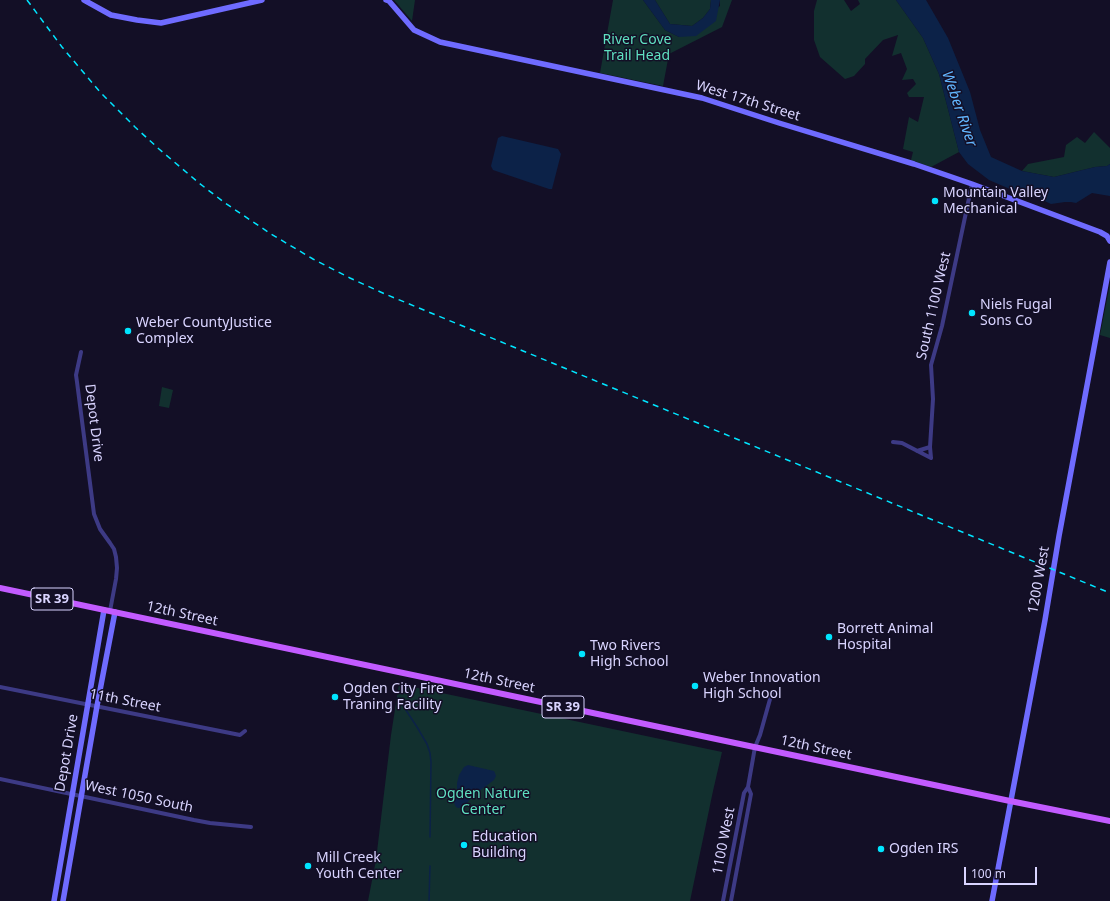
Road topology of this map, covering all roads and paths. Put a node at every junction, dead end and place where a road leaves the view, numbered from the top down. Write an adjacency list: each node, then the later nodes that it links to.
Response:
1 (84, 0): 2 (street)
2 (262, 0)
3 (386, 0): 4 (street, West 17th Street)
4 (972, 184): 5 (street, West 17th Street); 9 (street, South 1100 West)
5 (1108, 238)
6 (1110, 262): 23 (street, 1200 West)
7 (81, 352): 12 (street, Depot Drive)
8 (893, 442): 10 (street)
9 (930, 447): 10 (street); 10 (street, South 1100 West)
10 (917, 451)
11 (0, 588): 12 (main road, 12th Street / SR 39)
12 (110, 611): 15 (street, Depot Drive); 16 (street, Depot Drive); 18 (main road, 12th Street / SR 39)
13 (0, 687): 15 (street, 11th Street)
14 (772, 692): 18 (street, 1100 West)
15 (87, 704): 16 (street, 11th Street); 21 (street, Depot Drive)
16 (97, 706): 17 (street, 11th Street); 22 (street, Depot Drive)
17 (245, 731)
18 (755, 747): 20 (street, 1100 West); 23 (main road, 12th Street / SR 39)
19 (0, 779): 21 (street, West 1050 South)
20 (748, 787): 24 (street, 1100 West); 25 (street, 1100 West)
21 (72, 794): 22 (street, West 1050 South); 28 (street, Depot Drive)
22 (81, 796): 27 (street, West 1050 South); 29 (street, Depot Drive)
23 (1010, 801): 26 (main road, 12th Street / SR 39); 32 (street, 1200 West)
24 (742, 806): 25 (street); 30 (street, 1100 West)
25 (748, 808): 31 (street, 1100 West)
26 (1110, 821)
27 (251, 827)
28 (54, 901)
29 (63, 901)
30 (723, 901)
31 (731, 901)
32 (992, 901)

